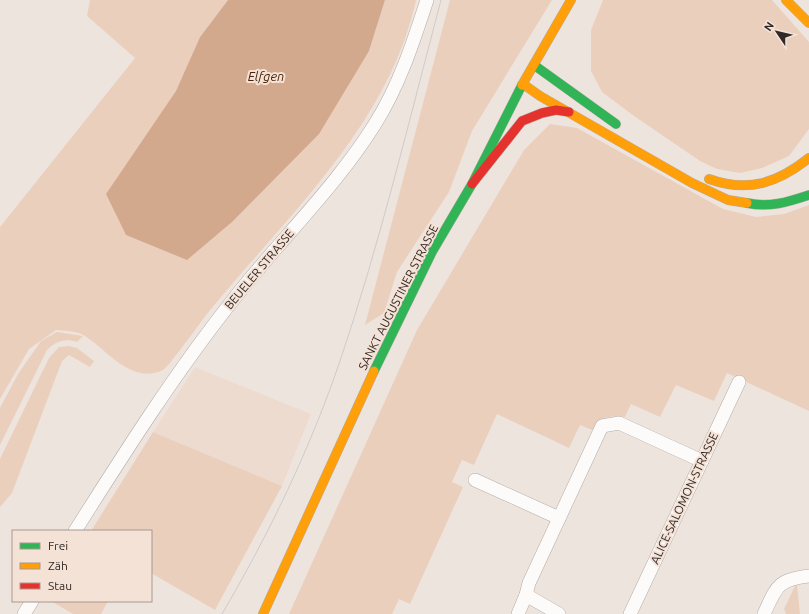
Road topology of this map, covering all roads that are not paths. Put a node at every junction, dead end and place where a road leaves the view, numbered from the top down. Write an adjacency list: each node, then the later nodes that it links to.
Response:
1 (427, 0): 17 (street, BEUELER STRASSE)
2 (571, 0): 5 (main road, SANKT AUGUSTINER STRASSE)
3 (786, 0): 4 (main road)
4 (809, 23)
5 (534, 65): 6 (main road, SANKT AUGUSTINER STRASSE); 8 (main road)
6 (523, 84): 7 (main road); 11 (main road, SANKT AUGUSTINER STRASSE)
7 (568, 112): 11 (main road); 12 (main road)
8 (623, 129)
9 (809, 158): 10 (main road)
10 (700, 176)
11 (472, 184): 22 (main road, SANKT AUGUSTINER STRASSE)
12 (809, 195)
13 (739, 382): 14 (street, ALICE-SALOMON-STRASSE)
14 (702, 461): 16 (street); 25 (street, ALICE-SALOMON-STRASSE)
15 (475, 480): 16 (street)
16 (558, 518): 19 (street)
17 (76, 530)
18 (809, 576): 26 (street)
19 (526, 595): 23 (street); 24 (street)
20 (31, 602): 21 (street)
21 (24, 614)
22 (263, 614)
23 (518, 614)
24 (560, 614)
25 (630, 614)
26 (764, 614)

